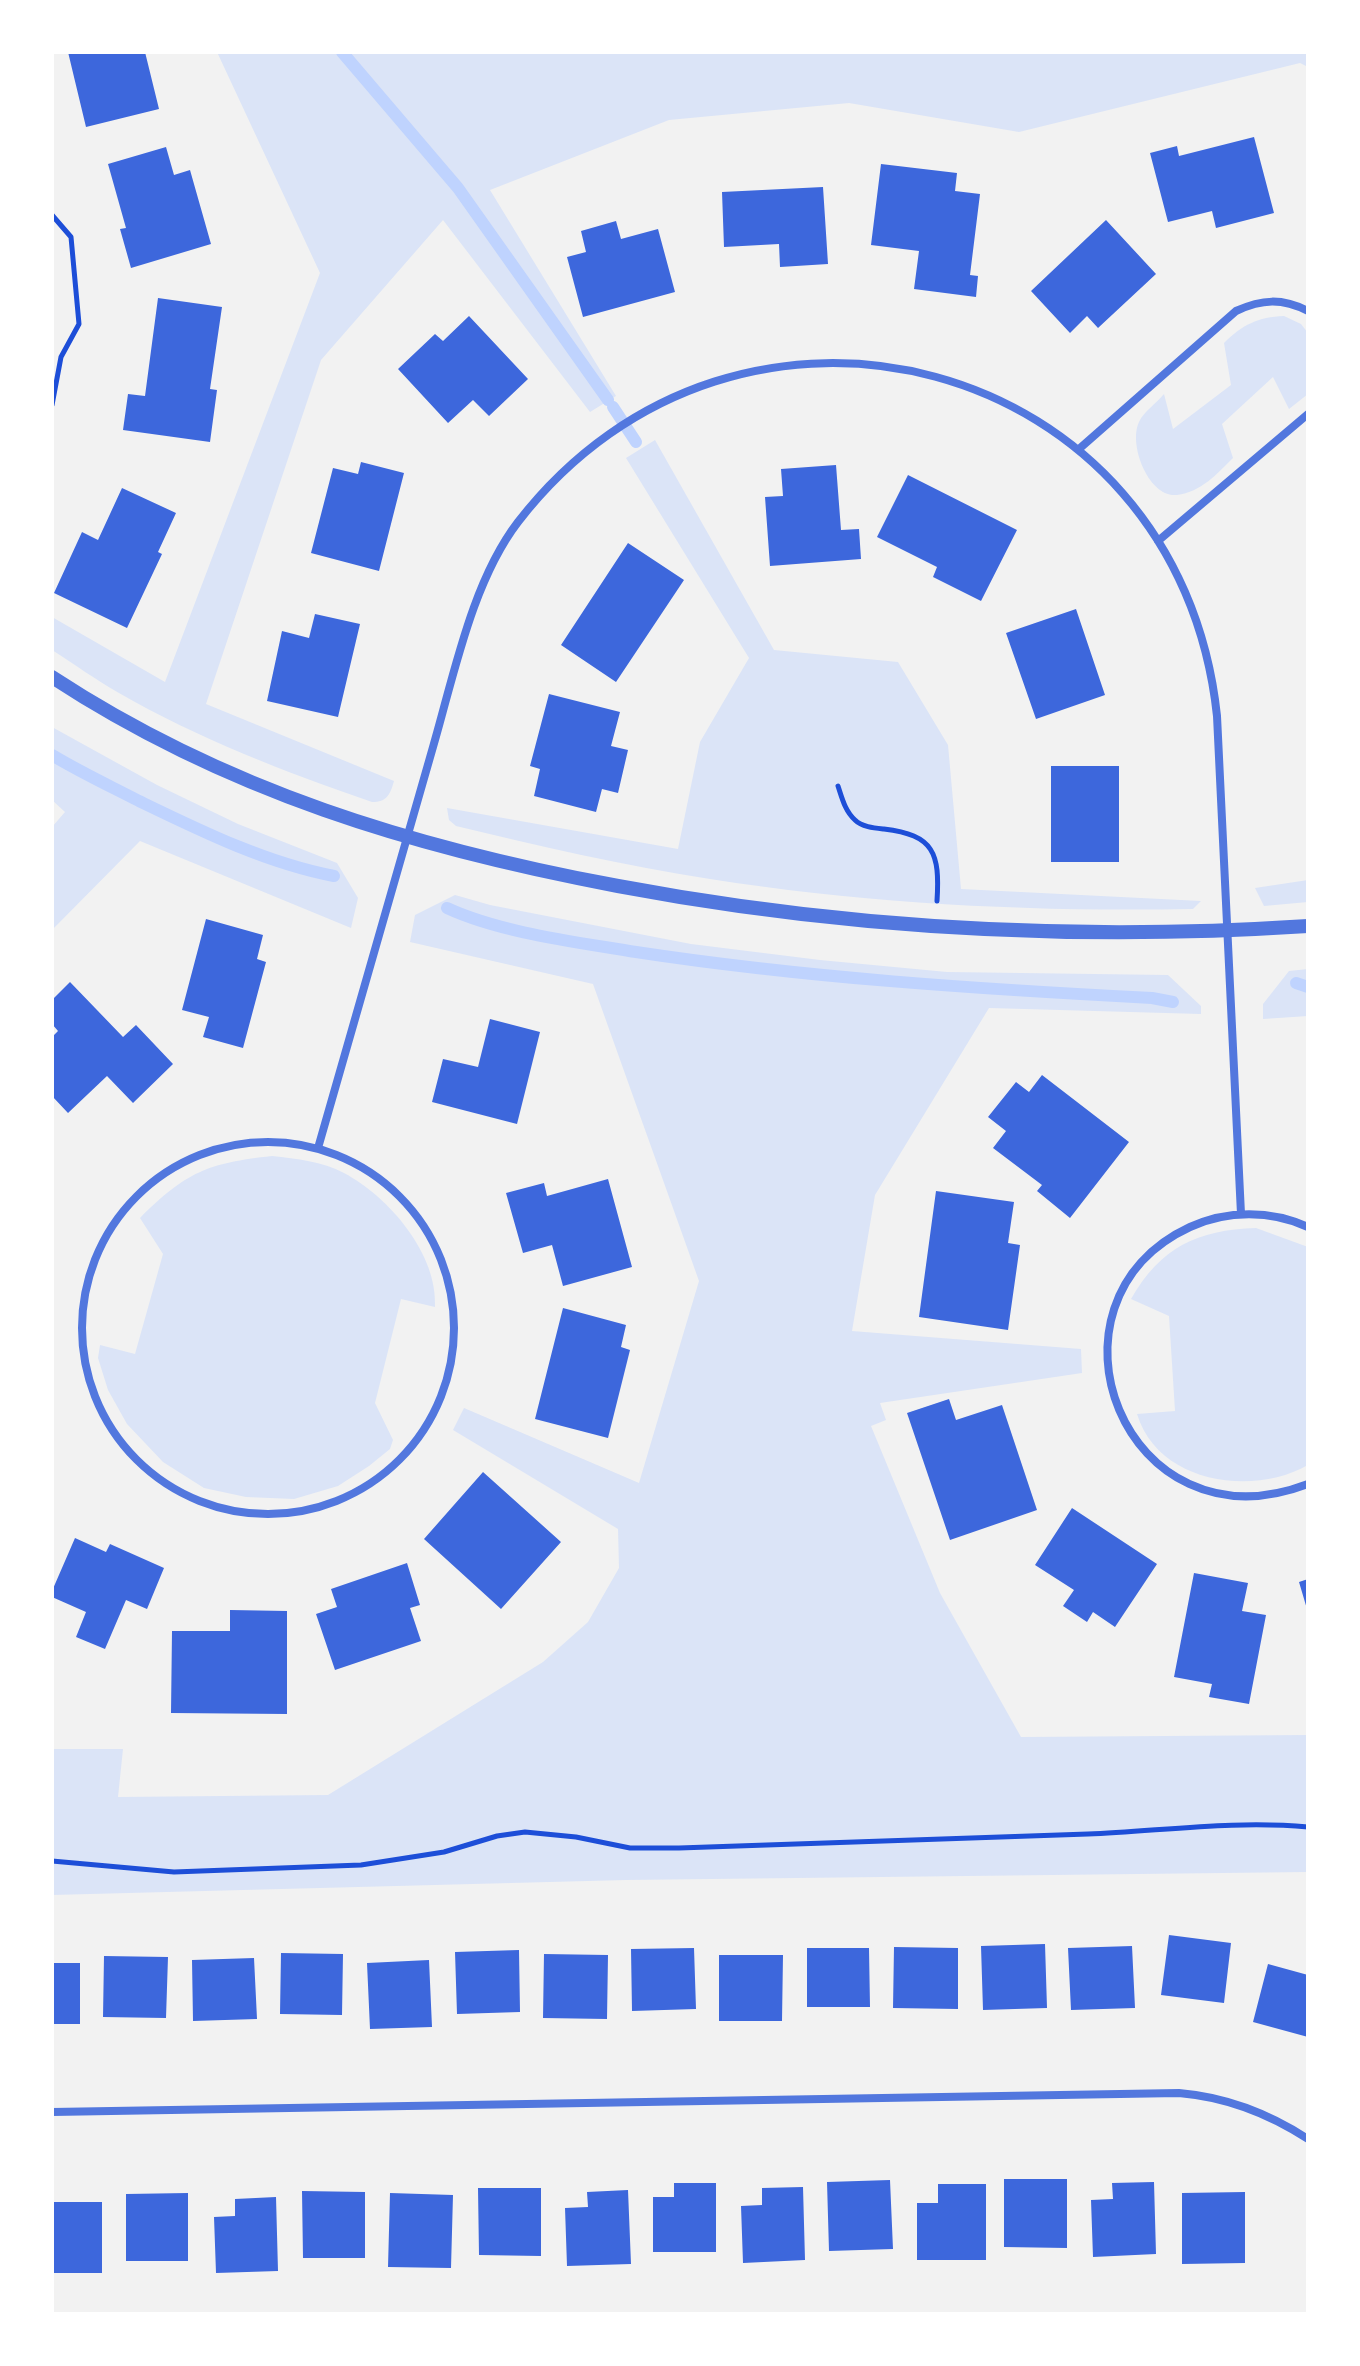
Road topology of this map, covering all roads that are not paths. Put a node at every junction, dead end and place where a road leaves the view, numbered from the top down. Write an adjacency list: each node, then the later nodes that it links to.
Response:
1 (1308, 311): 3 (street)
2 (1308, 414): 4 (street)
3 (1079, 449): 4 (street); 6 (street)
4 (1158, 541): 8 (street)
5 (52, 677): 6 (street)
6 (407, 837): 8 (street); 9 (street)
7 (1308, 926): 8 (street)
8 (1227, 930): 10 (street)
9 (318, 1148): 9 (street)
10 (1241, 1214): 11 (street); 12 (street)
11 (1308, 1227)
12 (1308, 1484)
13 (52, 2112): 14 (street)
14 (1308, 2139)

